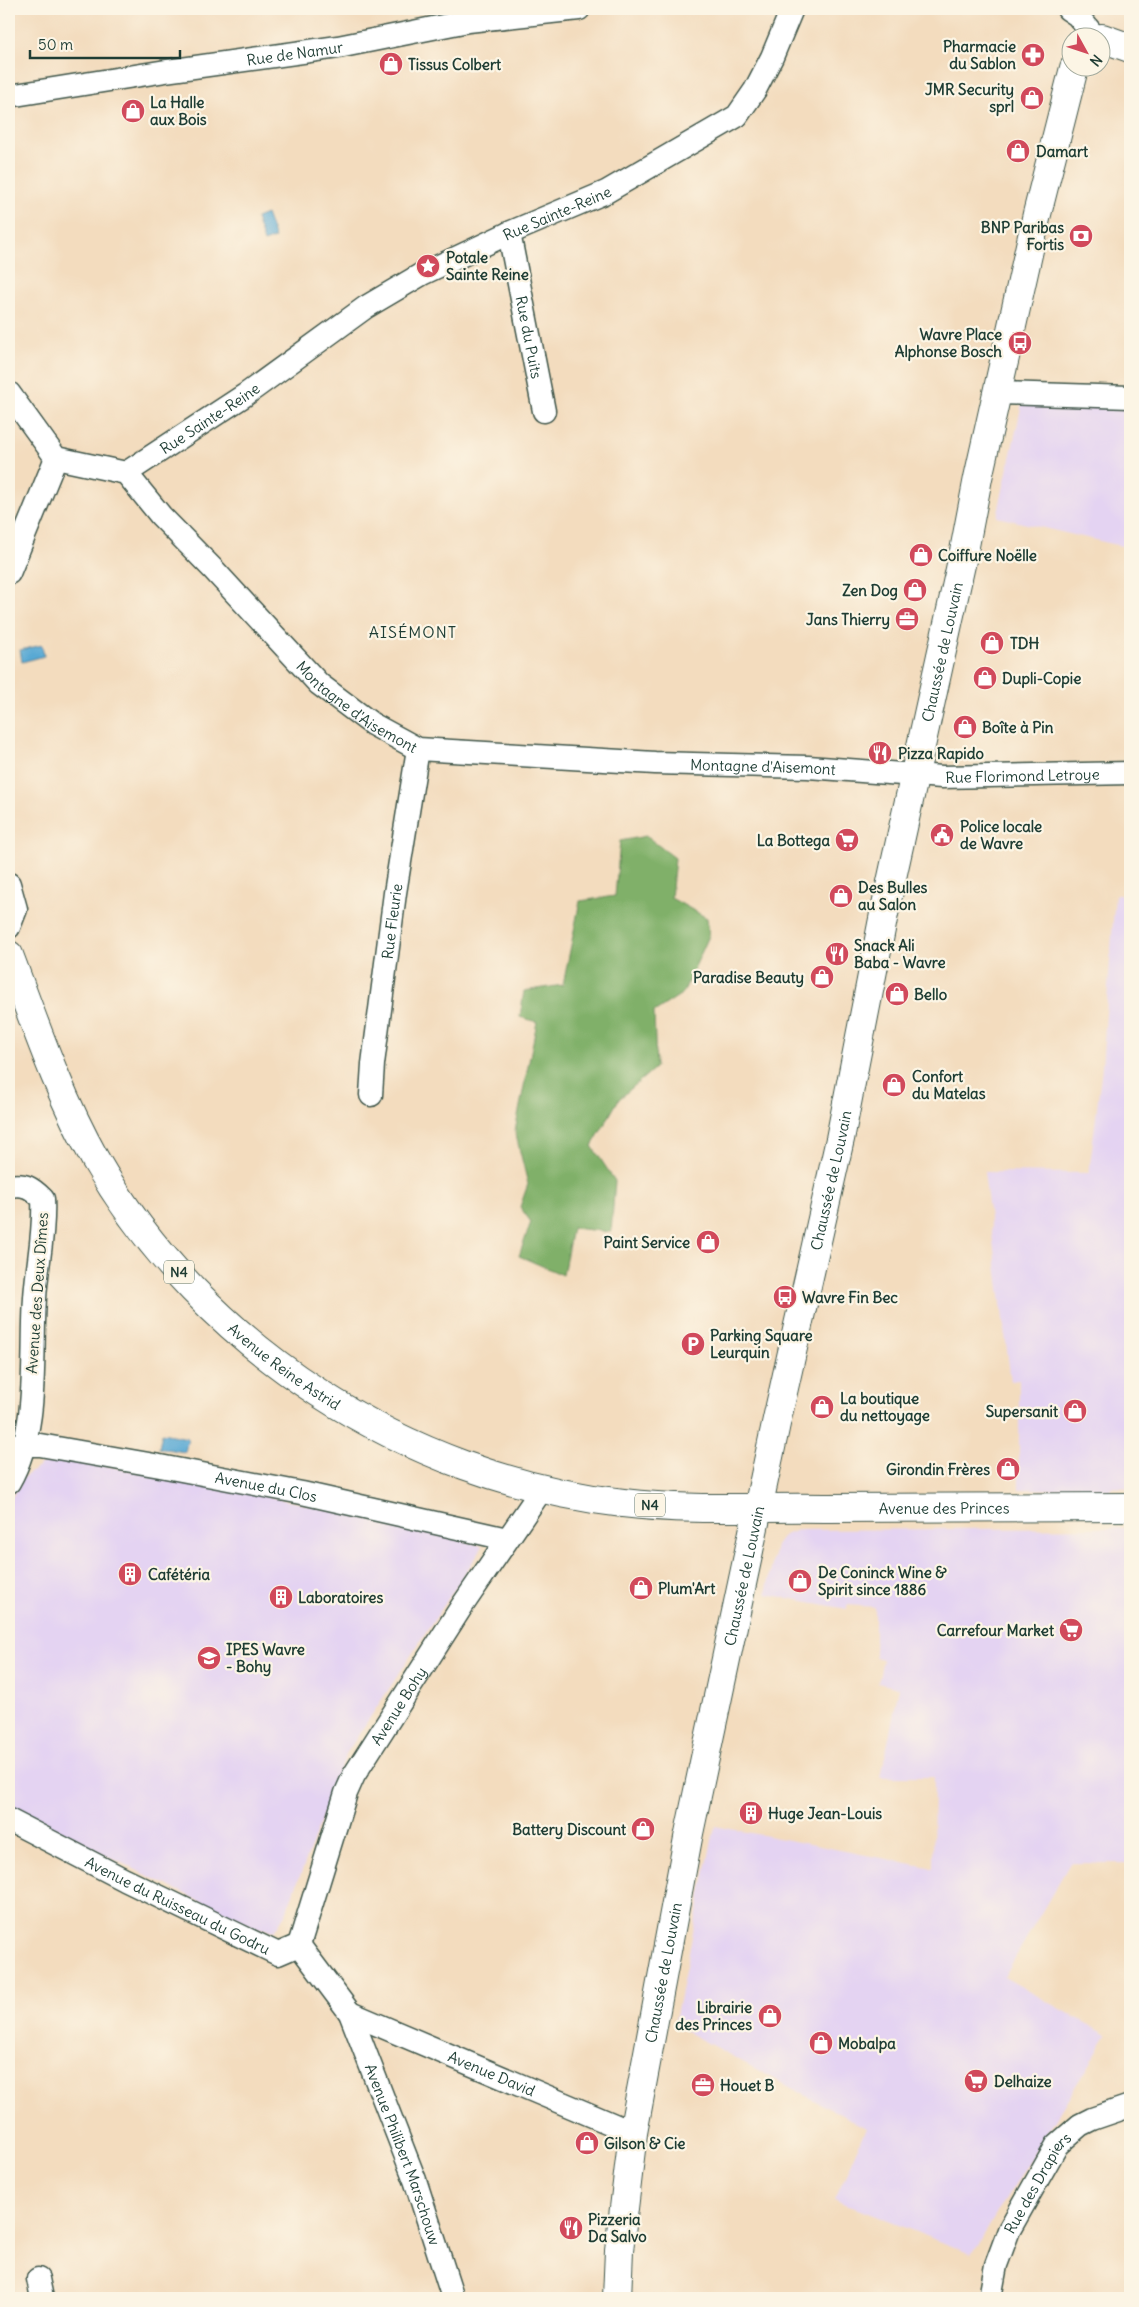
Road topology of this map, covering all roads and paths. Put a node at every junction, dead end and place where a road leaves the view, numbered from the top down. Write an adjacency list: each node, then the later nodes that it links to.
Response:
1 (579, 9): 8 (street, Rue de Namur)
2 (792, 9): 9 (street, Rue Sainte-Reine)
3 (1068, 9): 4 (street)
4 (1086, 28)
5 (1112, 42): 6 (main road)
6 (1130, 48)
7 (1071, 78): 11 (main road, Chaussée de Louvain)
8 (9, 96)
9 (509, 233): 13 (street, Rue du Puits); 15 (street, Rue Sainte-Reine)
10 (9, 393): 14 (street)
11 (998, 393): 12 (street); 19 (main road, Chaussée de Louvain)
12 (1130, 397)
13 (544, 411)
14 (56, 458): 15 (street); 16 (street)
15 (126, 473): 17 (street, Montagne d'Aisemont)
16 (9, 573)
17 (418, 749): 19 (street, Montagne d'Aisemont); 23 (street, Rue Fleurie)
18 (1130, 773): 19 (street, Rue Florimond Letroye)
19 (915, 775): 29 (main road, Chaussée de Louvain)
20 (9, 884): 21 (street)
21 (9, 928)
22 (9, 955): 27 (main road, Avenue Reine Astrid / N4)
23 (371, 1096)
24 (9, 1186): 25 (street, Avenue des Deux Dîmes)
25 (17, 1446): 26 (street, Avenue des Deux Dîmes); 30 (street, Avenue du Clos)
26 (9, 1482)
27 (542, 1489): 29 (main road, Avenue Reine Astrid / N4); 30 (street, Avenue Bohy)
28 (1130, 1507): 29 (main road, Avenue des Princes / N4)
29 (759, 1509): 35 (main road, Chaussée de Louvain)
30 (507, 1539): 32 (street, Avenue Bohy)
31 (9, 1820): 32 (street, Avenue du Ruisseau du Godru)
32 (299, 1945): 33 (street)
33 (350, 2013): 35 (street, Avenue David); 36 (street, Avenue Philibert Marschouw)
34 (1130, 2106): 38 (street, Rue des Drapiers)
35 (633, 2133): 37 (main road, Chaussée de Louvain)
36 (453, 2298)
37 (617, 2298)
38 (990, 2298)

